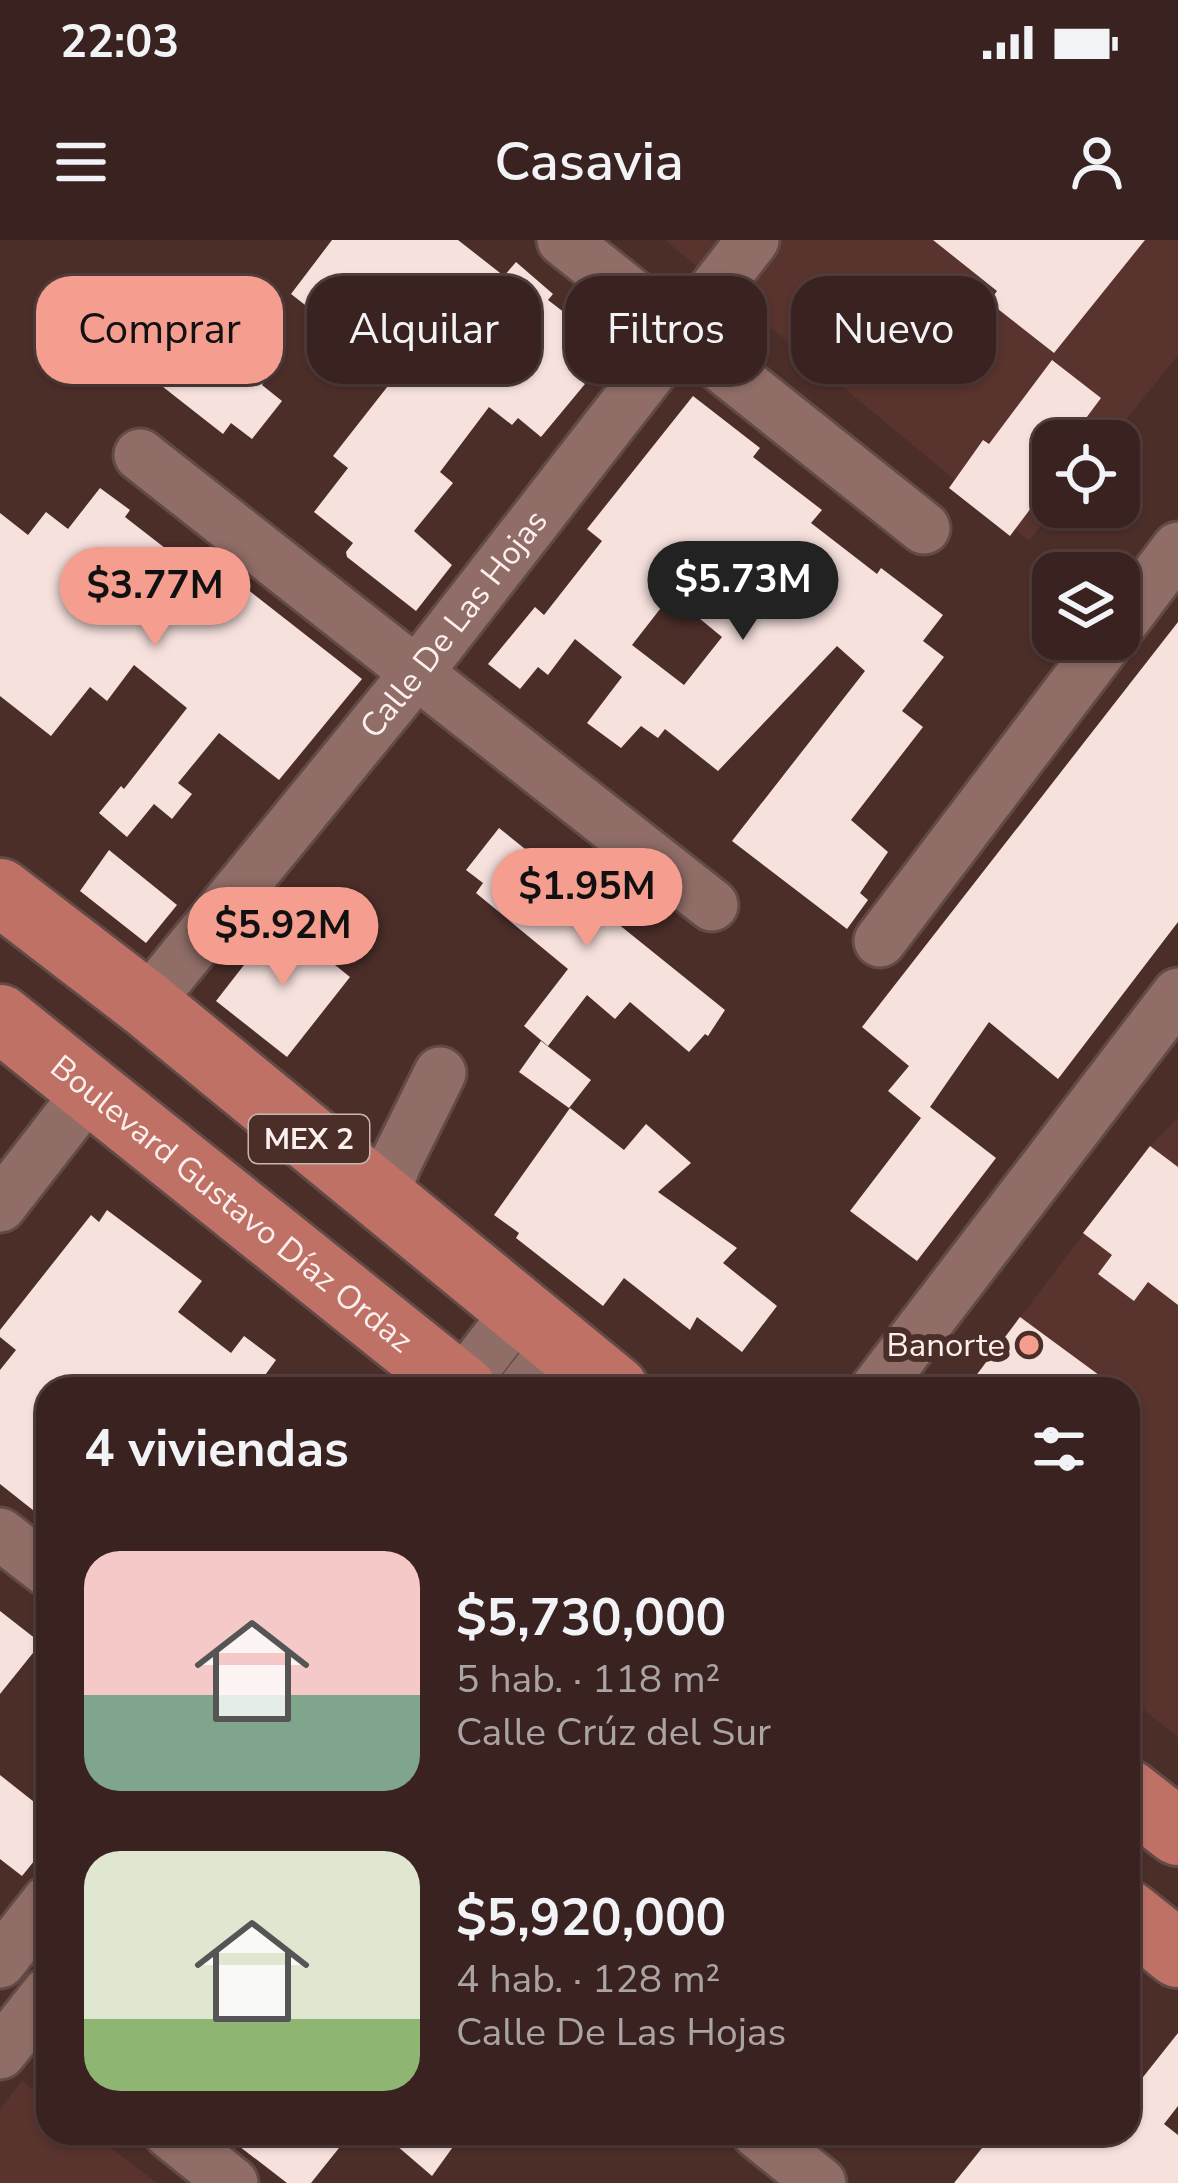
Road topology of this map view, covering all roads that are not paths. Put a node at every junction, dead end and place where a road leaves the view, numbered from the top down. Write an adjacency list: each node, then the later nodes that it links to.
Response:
1 (563, 240): 3 (street)
2 (753, 240): 4 (street, Calle De Las Hojas)
3 (607, 276)
4 (724, 276)
5 (639, 384): 12 (street, Calle De Las Hojas)
6 (741, 384): 8 (street)
7 (140, 455): 12 (street)
8 (924, 528)
9 (1178, 548): 10 (street)
10 (1140, 598)
11 (1093, 660): 15 (street)
12 (418, 671): 14 (street); 17 (street, Calle De Las Hojas)
13 (0, 892): 17 (main road, MEX 2)
14 (712, 905)
15 (880, 941)
16 (1178, 994): 27 (street)
17 (146, 1004): 21 (main road, MEX 2)
18 (0, 1018): 20 (main road, Boulevard Gustavo Díaz Ordaz / MEX 2)
19 (440, 1073): 21 (street)
20 (91, 1089): 22 (street); 24 (main road, Boulevard Gustavo Díaz Ordaz / MEX 2)
21 (382, 1199): 23 (main road, MEX 2)
22 (0, 1206)
23 (534, 1348): 25 (street); 26 (main road, MEX 2)
24 (446, 1377)
25 (480, 1377)
26 (591, 1377)
27 (885, 1377)
28 (0, 1534): 29 (street)
29 (36, 1562)
30 (1140, 1802): 31 (main road)
31 (1178, 1832)
32 (36, 1916): 35 (street)
33 (1140, 1924): 34 (main road)
34 (1178, 1954)
35 (0, 1961)
36 (185, 2145): 38 (street)
37 (773, 2145): 39 (street)
38 (232, 2183)
39 (820, 2183)

